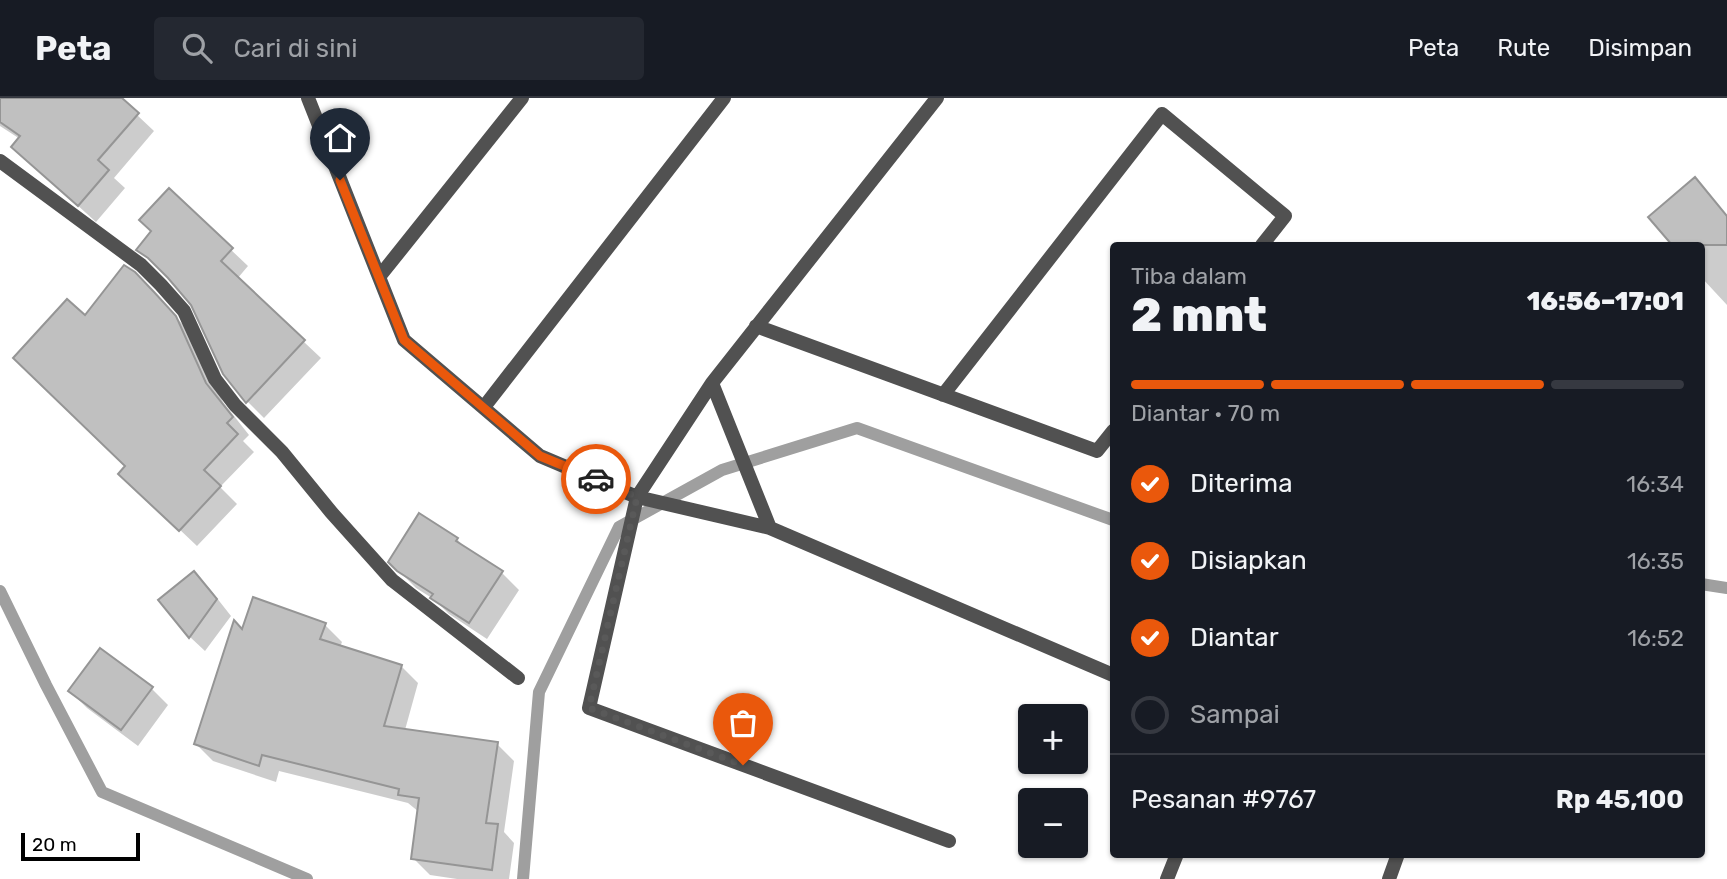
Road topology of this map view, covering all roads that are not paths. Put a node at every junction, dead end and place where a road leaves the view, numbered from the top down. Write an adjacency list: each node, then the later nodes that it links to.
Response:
1 (522, 98): 7 (street)
2 (724, 98): 11 (street)
3 (937, 98): 8 (street)
4 (312, 101): 7 (street)
5 (0, 161): 16 (street)
6 (1264, 242): 10 (street)
7 (379, 277): 11 (street)
8 (756, 326): 9 (street); 10 (street)
9 (712, 383): 13 (street); 14 (street)
10 (943, 395): 12 (street)
11 (484, 407): 13 (street)
12 (1110, 434)
13 (637, 497): 14 (street); 17 (street)
14 (770, 528): 15 (street)
15 (1110, 674)
16 (517, 678)
17 (949, 842)
18 (1175, 858): 20 (street)
19 (1397, 858): 21 (street)
20 (1167, 879)
21 (1389, 879)

